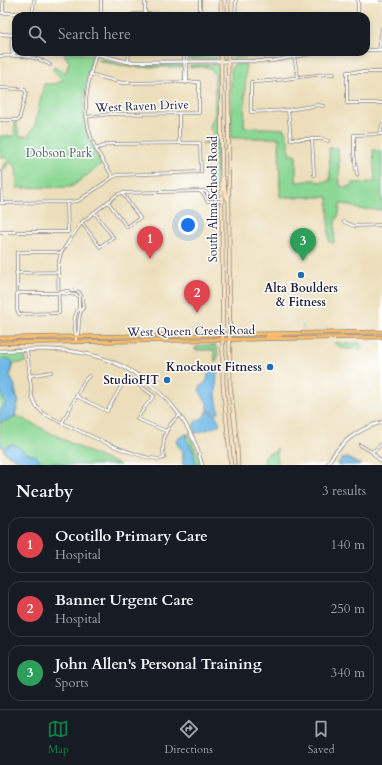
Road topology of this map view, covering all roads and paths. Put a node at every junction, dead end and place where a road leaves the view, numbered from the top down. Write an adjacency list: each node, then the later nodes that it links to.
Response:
1 (3, 0): 10 (street)
2 (34, 0): 11 (street)
3 (101, 0): 12 (street)
4 (145, 0): 13 (street)
5 (200, 0): 14 (street)
6 (221, 0): 15 (main road)
7 (228, 0): 16 (main road)
8 (236, 0): 17 (street)
9 (358, 0): 18 (street)
10 (2, 12): 19 (street)
11 (32, 12)
12 (101, 12)
13 (145, 12)
14 (200, 12)
15 (221, 12)
16 (228, 12)
17 (235, 12)
18 (358, 12)
19 (12, 13)
20 (382, 28): 24 (street)
21 (0, 34): 22 (street)
22 (12, 35)
23 (370, 50): 24 (street)
24 (381, 50)
25 (0, 56): 26 (street)
26 (13, 56): 39 (street)
27 (95, 56): 41 (street)
28 (104, 56): 37 (street)
29 (129, 56): 37 (street)
30 (186, 56): 38 (street)
31 (221, 56): 35 (main road, South Alma School Road)
32 (228, 56): 36 (main road, South Alma School Road)
33 (299, 56): 34 (street)
34 (294, 57): 36 (street); 43 (street)
35 (221, 61): 36 (street); 38 (street); 59 (main road, South Alma School Road)
36 (228, 61): 66 (main road, South Alma School Road)
37 (128, 62): 38 (street)
38 (186, 62): 44 (street)
39 (50, 65)
40 (382, 72): 46 (street)
41 (90, 74): 44 (street); 50 (street)
42 (334, 74): 43 (street)
43 (298, 78): 48 (street)
44 (186, 83): 49 (street, West Raven Drive)
45 (0, 88): 51 (street)
46 (382, 103)
47 (323, 106): 48 (street)
48 (288, 110): 54 (street)
49 (179, 113): 50 (street, West Raven Drive); 56 (street)
50 (86, 117): 57 (street)
51 (0, 120)
52 (382, 125): 53 (street)
53 (381, 134): 61 (street)
54 (312, 139): 55 (street); 60 (street)
55 (328, 141)
56 (179, 143): 57 (street); 62 (street)
57 (96, 149): 62 (street)
58 (1, 173): 69 (street)
59 (222, 173): 65 (main road, South Alma School Road); 66 (main road)
60 (314, 175)
61 (356, 175)
62 (113, 177): 67 (street)
63 (200, 191): 64 (street); 65 (street); 65 (street)
64 (122, 193): 68 (street); 68 (street)
65 (222, 199): 84 (main road, South Alma School Road)
66 (229, 200): 85 (main road, South Alma School Road)
67 (67, 202): 69 (street); 74 (street)
68 (108, 202): 70 (street)
69 (1, 203)
70 (94, 212): 72 (street); 72 (street)
71 (344, 222): 73 (street)
72 (82, 223): 75 (street)
73 (382, 225)
74 (0, 232)
75 (61, 253): 76 (street); 77 (street)
76 (16, 272): 77 (street); 78 (street)
77 (58, 272): 79 (street)
78 (17, 293): 79 (street); 79 (street)
79 (59, 293): 80 (street); 81 (street)
80 (83, 308): 81 (street); 86 (street)
81 (79, 309): 86 (street)
82 (382, 332): 83 (main road, West Queen Creek Road)
83 (290, 333): 85 (main road, West Queen Creek Road); 89 (main road)
84 (222, 334): 85 (main road, West Queen Creek Road); 86 (main road, West Queen Creek Road); 90 (main road, South Alma School Road)
85 (229, 334): 91 (main road, South Alma School Road)
86 (76, 337): 88 (main road, West Queen Creek Road); 92 (street)
87 (382, 337): 89 (main road, West Queen Creek Road)
88 (0, 338)
89 (266, 339): 91 (main road, West Queen Creek Road)
90 (222, 340): 91 (main road, West Queen Creek Road); 92 (main road, West Queen Creek Road); 109 (main road, South Alma School Road)
91 (229, 340): 110 (main road, South Alma School Road)
92 (76, 342): 93 (main road, West Queen Creek Road)
93 (0, 344)
94 (27, 350): 95 (street); 97 (street); 100 (street)
95 (0, 351)
96 (51, 372): 97 (street)
97 (29, 376): 101 (street)
98 (89, 376): 99 (street)
99 (76, 396): 101 (street); 103 (street)
100 (180, 415): 103 (street); 108 (street)
101 (62, 422): 103 (street)
102 (382, 422): 111 (street)
103 (166, 431)
104 (382, 444): 106 (street)
105 (360, 445): 106 (street)
106 (372, 452): 107 (street)
107 (382, 462)
108 (202, 465)
109 (231, 465)
110 (238, 465)
111 (327, 465)

